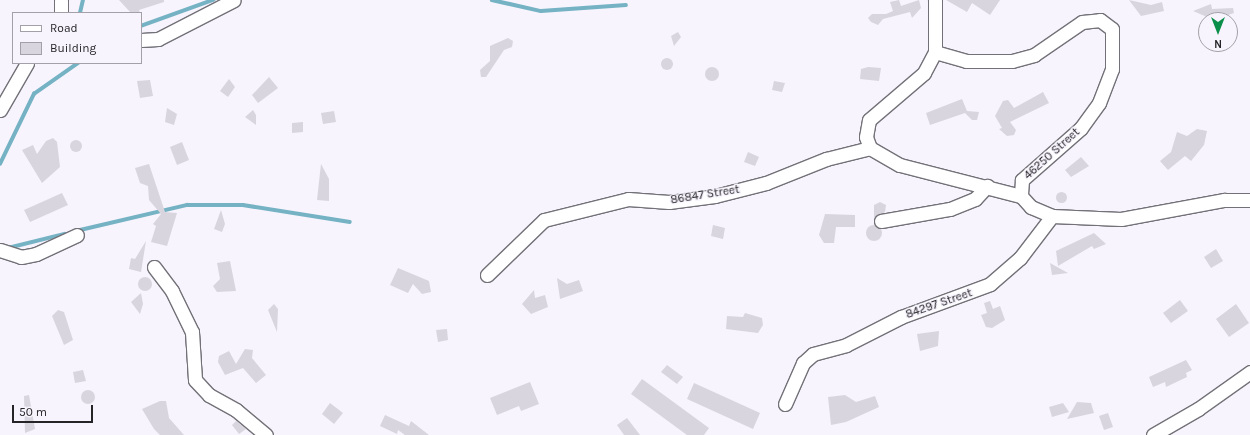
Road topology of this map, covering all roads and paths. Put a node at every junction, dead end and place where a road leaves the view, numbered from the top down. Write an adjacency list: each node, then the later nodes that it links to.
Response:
1 (61, 0): 4 (street)
2 (234, 0): 5 (street)
3 (935, 0): 6 (street)
4 (61, 12)
5 (142, 40)
6 (935, 52): 9 (street); 11 (street, 46250 Street)
7 (25, 64): 8 (street)
8 (0, 110)
9 (870, 148): 10 (street); 18 (street, 86847 Street)
10 (988, 186): 11 (street); 14 (street)
11 (1021, 196): 13 (street, 46250 Street)
12 (1250, 200): 13 (street, 46250 Street)
13 (1052, 216): 20 (street, 84297 Street)
14 (881, 221)
15 (77, 235): 16 (street)
16 (0, 250)
17 (154, 266): 21 (street)
18 (487, 275)
19 (1250, 372): 22 (street)
20 (785, 404)
21 (266, 435)
22 (1153, 435)

